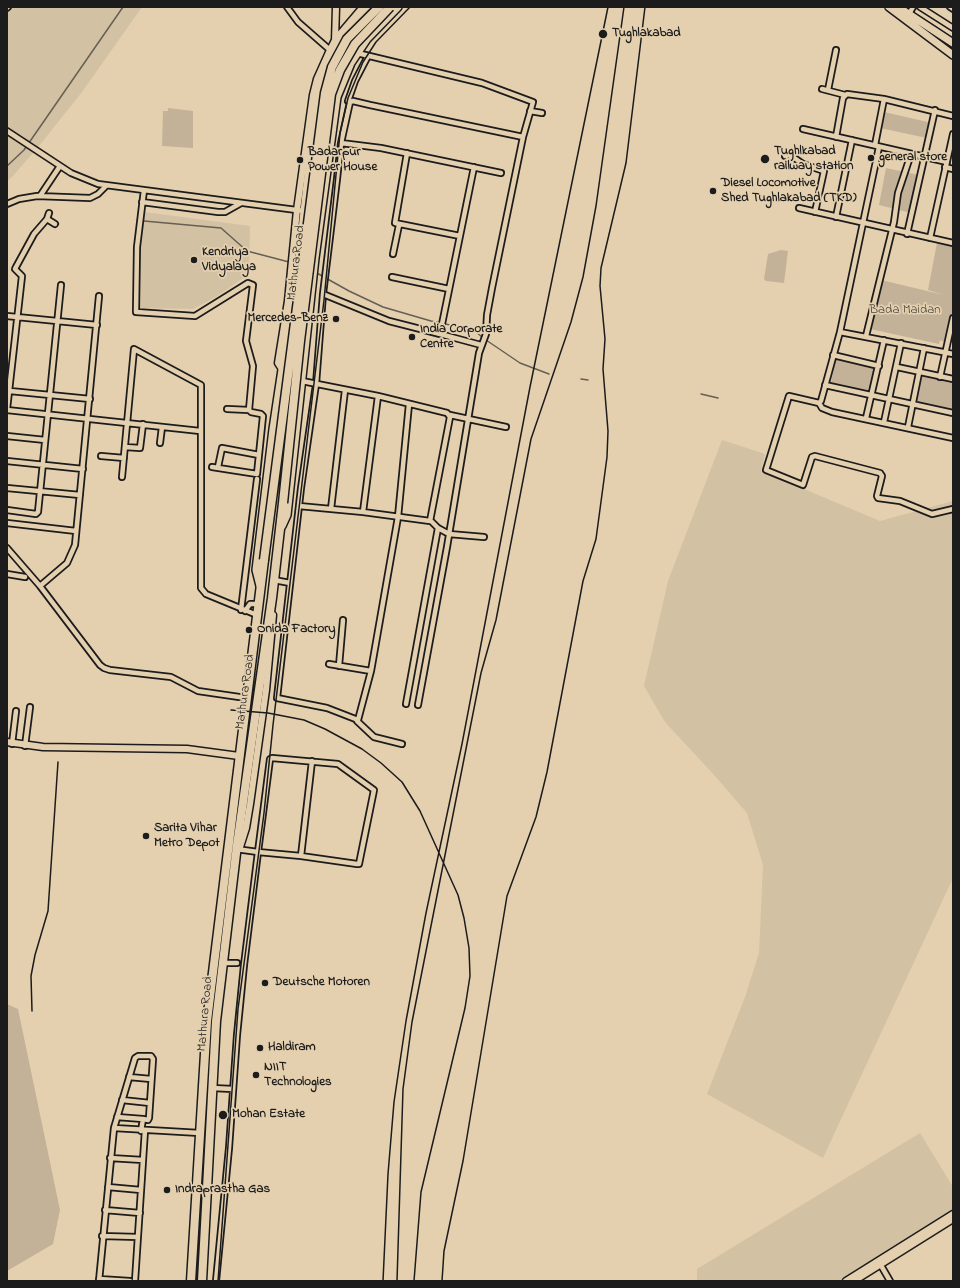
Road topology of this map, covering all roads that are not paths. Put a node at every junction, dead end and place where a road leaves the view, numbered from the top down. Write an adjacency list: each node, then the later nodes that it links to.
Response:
1 (287, 7): 18 (street)
2 (336, 7): 16 (street)
3 (363, 7): 16 (street)
4 (370, 7): 18 (main road, Mathura Road)
5 (379, 7): 165 (highway, Mathura Road, bridge)
6 (390, 7): 155 (highway, Mathura Road, bridge)
7 (398, 7): 20 (main road, Mathura Road)
8 (889, 7): 21 (main road)
9 (898, 7): 14 (main road)
10 (913, 7): 14 (street)
11 (920, 7): 15 (street)
12 (950, 7): 13 (street)
13 (953, 9)
14 (909, 14): 17 (main road)
15 (953, 28)
16 (335, 40): 18 (street)
17 (953, 43)
18 (333, 50): 46 (main road, Mathura Road)
19 (836, 50): 23 (street)
20 (357, 53): 22 (street); 48 (main road, Mathura Road)
21 (953, 55)
22 (368, 56): 25 (street); 27 (street)
23 (845, 94): 24 (street); 34 (street)
24 (884, 99): 26 (street); 37 (street)
25 (350, 102): 33 (street); 36 (street)
26 (935, 110): 29 (street); 41 (street)
27 (530, 111): 28 (street); 33 (street)
28 (542, 113)
29 (953, 116)
30 (803, 129): 34 (street)
31 (7, 131): 43 (street)
32 (953, 134): 42 (street)
33 (523, 137): 88 (street)
34 (836, 137): 35 (street)
35 (852, 140): 37 (street); 60 (street)
36 (341, 143): 38 (street); 49 (street)
37 (877, 146): 39 (street); 63 (street)
38 (407, 154): 44 (street); 64 (street)
39 (911, 154): 41 (street); 65 (street)
40 (785, 156): 58 (street)
41 (925, 157): 42 (street); 67 (street)
42 (946, 164): 45 (street); 70 (street)
43 (60, 166): 50 (street); 52 (street)
44 (474, 167): 47 (street); 69 (street)
45 (953, 169)
46 (306, 171): 48 (main road); 57 (main road, Mathura Road)
47 (501, 173)
48 (326, 176): 49 (street); 68 (main road, Mathura Road)
49 (337, 179): 77 (street)
50 (106, 186): 51 (street); 52 (street)
51 (144, 190): 53 (street); 54 (street)
52 (40, 196): 55 (street)
53 (142, 202): 54 (street); 114 (street)
54 (241, 203): 57 (street)
55 (7, 204)
56 (799, 208): 58 (street)
57 (301, 211): 66 (main road, Mathura Road); 73 (street)
58 (815, 212): 60 (street)
59 (48, 213): 61 (street)
60 (836, 216): 63 (street)
61 (47, 219): 62 (street); 80 (street)
62 (55, 224)
63 (864, 224): 65 (street); 85 (street)
64 (399, 225): 69 (street); 72 (street)
65 (891, 231): 67 (street); 86 (street)
66 (301, 233): 68 (main road); 73 (main road, Mathura Road)
67 (907, 234): 70 (street)
68 (318, 236): 99 (main road, Mathura Road)
69 (460, 236): 76 (street)
70 (930, 238): 71 (street)
71 (953, 243)
72 (393, 254)
73 (295, 264): 165 (main road, Mathura Road)
74 (392, 277): 76 (street)
75 (61, 285): 82 (street)
76 (449, 289): 84 (street)
77 (323, 294): 84 (street); 100 (street)
78 (99, 296): 83 (street)
79 (7, 316): 80 (street)
80 (17, 317): 82 (street); 103 (street)
81 (953, 318): 91 (street)
82 (57, 321): 83 (street); 104 (street)
83 (97, 325): 107 (street)
84 (440, 332): 88 (street)
85 (840, 332): 86 (street); 93 (street)
86 (866, 336): 87 (street)
87 (884, 340): 89 (street); 94 (street)
88 (483, 341): 120 (street)
89 (902, 343): 90 (street); 95 (street)
90 (924, 348): 91 (street); 96 (street)
91 (944, 352): 92 (street); 97 (street)
92 (953, 354)
93 (834, 355): 94 (street); 101 (street)
94 (879, 366): 106 (street)
95 (897, 367): 96 (street); 108 (street)
96 (919, 372): 97 (street); 111 (street)
97 (940, 377): 98 (street)
98 (953, 379)
99 (302, 381): 100 (street); 155 (main road, Mathura Road)
100 (316, 384): 102 (street); 146 (street)
101 (825, 385): 106 (street); 109 (street)
102 (345, 390): 105 (street); 147 (street)
103 (10, 391): 104 (street); 112 (street)
104 (50, 396): 107 (street); 116 (street)
105 (378, 396): 110 (street); 150 (street)
106 (872, 396): 108 (street); 118 (street)
107 (90, 399): 119 (street)
108 (889, 400): 111 (street); 121 (street)
109 (819, 403): 118 (street); 148 (street)
110 (409, 404): 117 (street); 151 (street)
111 (913, 405): 115 (street); 126 (street)
112 (7, 409): 116 (street)
113 (227, 409): 114 (street)
114 (249, 410): 133 (street)
115 (953, 413)
116 (48, 414): 119 (street); 130 (street)
117 (450, 415): 120 (street); 152 (street)
118 (866, 418): 121 (street)
119 (88, 419): 122 (street); 140 (street)
120 (467, 420): 125 (street); 157 (street)
121 (884, 422): 126 (street)
122 (128, 423): 123 (street); 127 (street); 132 (street)
123 (142, 424): 124 (street); 132 (street)
124 (162, 427): 127 (street); 131 (street)
125 (506, 427)
126 (908, 427): 129 (street)
127 (200, 431): 167 (street)
128 (7, 436): 130 (street)
129 (953, 438)
130 (45, 440): 137 (street)
131 (160, 443)
132 (125, 447): 135 (street)
133 (260, 454): 139 (street); 139 (street)
134 (101, 456): 135 (street)
135 (124, 458): 141 (street)
136 (7, 461): 137 (street)
137 (43, 465): 140 (street); 144 (street)
138 (212, 467): 139 (street)
139 (218, 467)
140 (83, 468): 145 (street)
141 (122, 477)
142 (257, 478): 167 (street)
143 (7, 488): 144 (street)
144 (40, 490): 145 (street); 149 (street)
145 (80, 495): 156 (street)
146 (299, 506): 147 (street); 163 (street)
147 (331, 509): 150 (street)
148 (953, 509)
149 (7, 510)
150 (363, 512): 151 (street)
151 (398, 516): 152 (street); 172 (street)
152 (431, 521): 154 (street)
153 (7, 523): 156 (street)
154 (438, 528): 157 (street); 174 (street)
155 (280, 529): 162 (highway, Mathura Road)
156 (76, 531): 164 (street)
157 (449, 534): 158 (street); 175 (street)
158 (484, 537)
159 (7, 548): 164 (street)
160 (7, 574): 161 (street)
161 (25, 577)
162 (274, 580): 163 (street); 184 (highway, Mathura Road)
163 (290, 583): 178 (street)
164 (40, 586): 173 (street)
165 (260, 588): 166 (highway, Mathura Road)
166 (258, 604): 167 (street); 168 (highway, Mathura Road)
167 (243, 610): 168 (street)
168 (257, 615): 173 (highway, Mathura Road)
169 (344, 620): 171 (street)
170 (329, 664): 171 (street)
171 (339, 666): 172 (street)
172 (371, 672): 178 (street)
173 (246, 698): 182 (highway, Mathura Road)
174 (406, 704)
175 (418, 705)
176 (30, 707): 181 (street)
177 (16, 710): 179 (street)
178 (357, 721): 180 (street)
179 (10, 743): 181 (street)
180 (402, 744)
181 (26, 746): 182 (street)
182 (239, 756): 199 (highway, Mathura Road)
183 (312, 761): 185 (street); 186 (street); 186 (street)
184 (238, 849): 185 (street); 187 (highway, Mathura Road)
185 (258, 852): 186 (street); 192 (street)
186 (302, 856)
187 (223, 963): 188 (street); 191 (highway, Mathura Road)
188 (237, 963)
189 (129, 1077): 190 (street); 190 (street); 193 (street)
190 (151, 1079): 194 (street)
191 (212, 1088): 192 (street); 215 (highway, Mathura Road)
192 (233, 1089): 216 (street)
193 (122, 1100): 194 (street); 195 (street)
194 (150, 1103): 196 (street)
195 (116, 1117): 196 (street); 197 (street)
196 (143, 1119): 198 (street)
197 (114, 1128): 198 (street); 200 (street)
198 (143, 1130): 199 (street); 201 (street)
199 (200, 1133): 214 (highway, Mathura Road)
200 (110, 1158): 201 (street); 202 (street)
201 (143, 1160): 203 (street)
202 (108, 1187): 203 (street); 204 (street)
203 (141, 1190): 205 (street)
204 (105, 1210): 205 (street); 208 (street)
205 (140, 1213): 209 (street)
206 (953, 1214): 210 (street)
207 (953, 1219): 210 (street)
208 (102, 1236): 209 (street); 211 (street)
209 (138, 1237): 213 (street)
210 (880, 1263): 217 (street); 218 (street); 219 (street)
211 (99, 1280): 212 (street)
212 (130, 1281)
213 (135, 1281)
214 (191, 1281)
215 (202, 1281)
216 (216, 1281)
217 (846, 1281)
218 (854, 1281)
219 (890, 1281)

